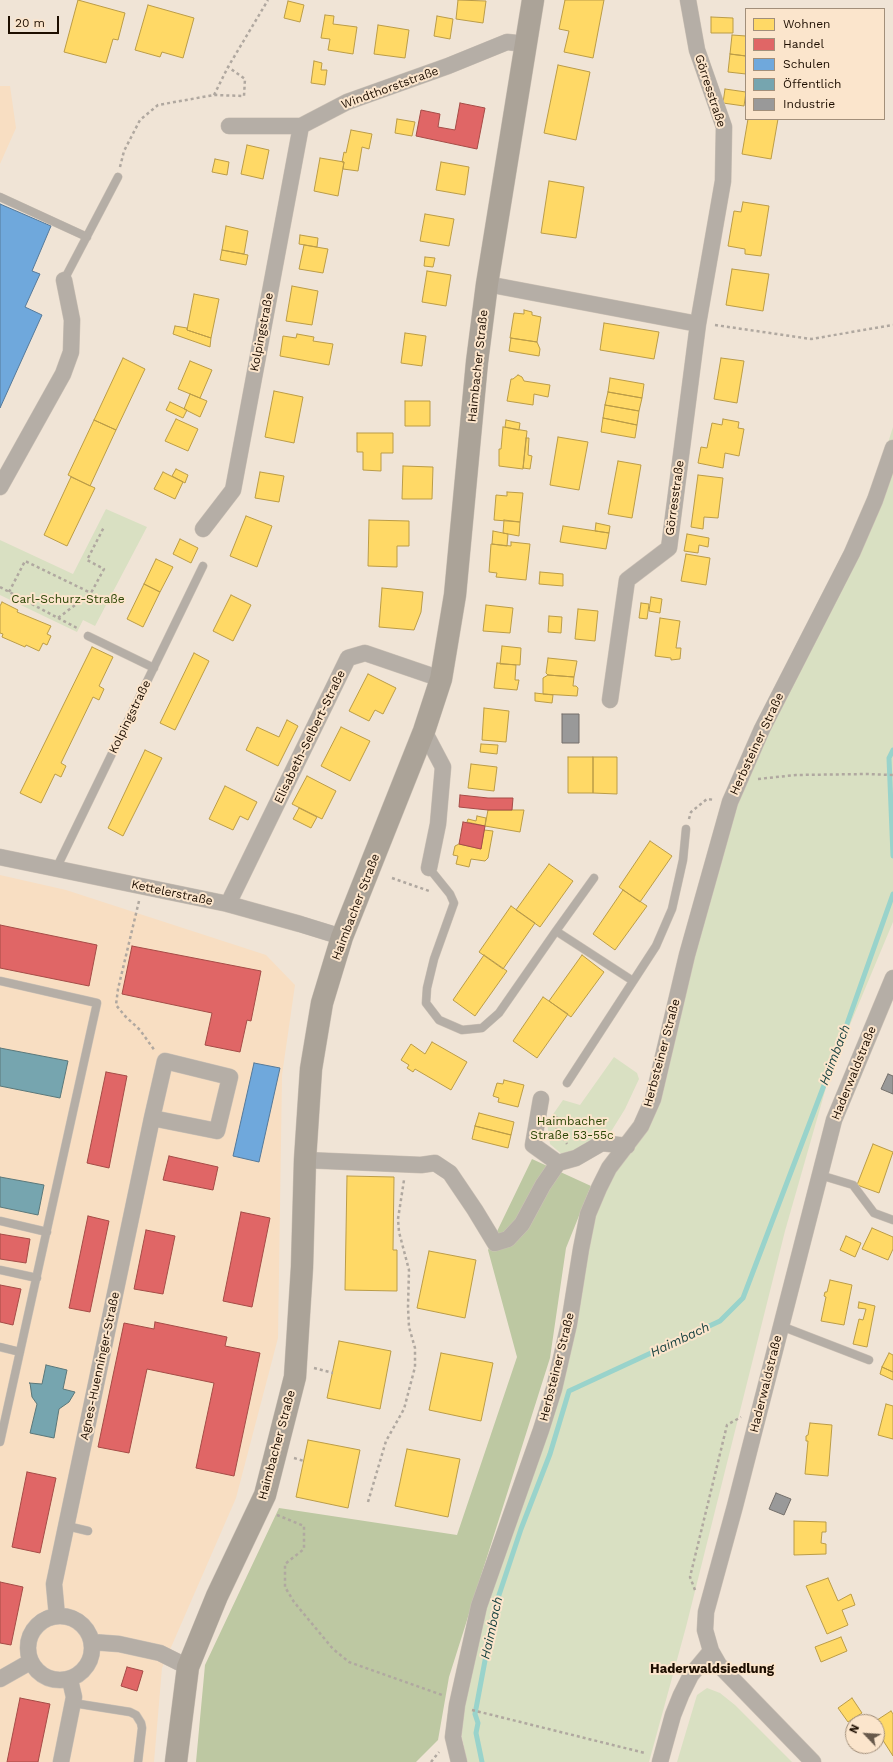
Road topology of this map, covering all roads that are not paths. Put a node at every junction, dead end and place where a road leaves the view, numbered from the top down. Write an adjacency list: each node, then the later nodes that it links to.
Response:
1 (533, 0): 3 (main road, Haimbacher Straße)
2 (688, 0): 11 (street, Görresstraße)
3 (526, 44): 5 (street, Windthorststraße); 10 (main road, Haimbacher Straße)
4 (229, 126): 5 (street, Windthorststraße)
5 (301, 126): 14 (street, Kolpingstraße)
6 (118, 177): 8 (lane)
7 (0, 197): 8 (lane)
8 (87, 237): 9 (lane)
9 (64, 280): 13 (street)
10 (487, 284): 11 (street); 18 (main road, Haimbacher Straße)
11 (698, 324): 19 (street, Görresstraße)
12 (893, 448): 35 (street, Herbsteiner Straße)
13 (0, 487)
14 (203, 529)
15 (203, 566): 17 (lane, Kolpingstraße)
16 (88, 636): 17 (lane)
17 (154, 668): 24 (lane, Kolpingstraße)
18 (440, 679): 20 (main road, Haimbacher Straße); 26 (street, Elisabeth-Selbert-Straße)
19 (610, 700)
20 (424, 731): 23 (street); 28 (main road, Haimbacher Straße)
21 (686, 829): 31 (lane)
22 (0, 857): 24 (street, Kettelerstraße)
23 (429, 868): 27 (lane)
24 (56, 869): 26 (street, Kettelerstraße)
25 (594, 878): 27 (lane)
26 (228, 904): 28 (street, Kettelerstraße)
27 (556, 931): 31 (lane)
28 (342, 937): 36 (main road, Haimbacher Straße)
29 (893, 978): 38 (street, Haderwaldstraße)
30 (0, 980): 41 (lane)
31 (633, 981): 32 (lane)
32 (567, 1082)
33 (541, 1099): 37 (street)
34 (152, 1118): 34 (street, Agnes-Huenninger-Straße); 49 (street, Agnes-Huenninger-Straße)
35 (628, 1146): 37 (street); 63 (street, Herbsteiner Straße)
36 (305, 1160): 37 (street); 55 (main road, Haimbacher Straße)
37 (558, 1163)
38 (820, 1175): 39 (lane); 44 (street, Haderwaldstraße)
39 (893, 1220)
40 (0, 1221): 41 (lane)
41 (47, 1232): 43 (lane)
42 (0, 1270): 43 (lane)
43 (37, 1278): 46 (lane)
44 (781, 1326): 47 (lane); 53 (street, Haderwaldstraße)
45 (0, 1348): 46 (lane)
46 (20, 1352): 48 (lane)
47 (869, 1360)
48 (0, 1442)
49 (66, 1526): 50 (lane); 51 (street, Agnes-Huenninger-Straße)
50 (88, 1531)
51 (58, 1616): 52 (street); 54 (street)
52 (92, 1642): 55 (street); 57 (street)
53 (711, 1651): 59 (street); 64 (street, Haderwaldstraße)
54 (30, 1662): 56 (street); 57 (street)
55 (188, 1666): 62 (main road, Haimbacher Straße)
56 (0, 1679)
57 (70, 1680): 58 (street)
58 (73, 1703): 60 (street); 61 (lane)
59 (661, 1759)
60 (61, 1762)
61 (138, 1762)
62 (176, 1762)
63 (459, 1762)
64 (813, 1762)

